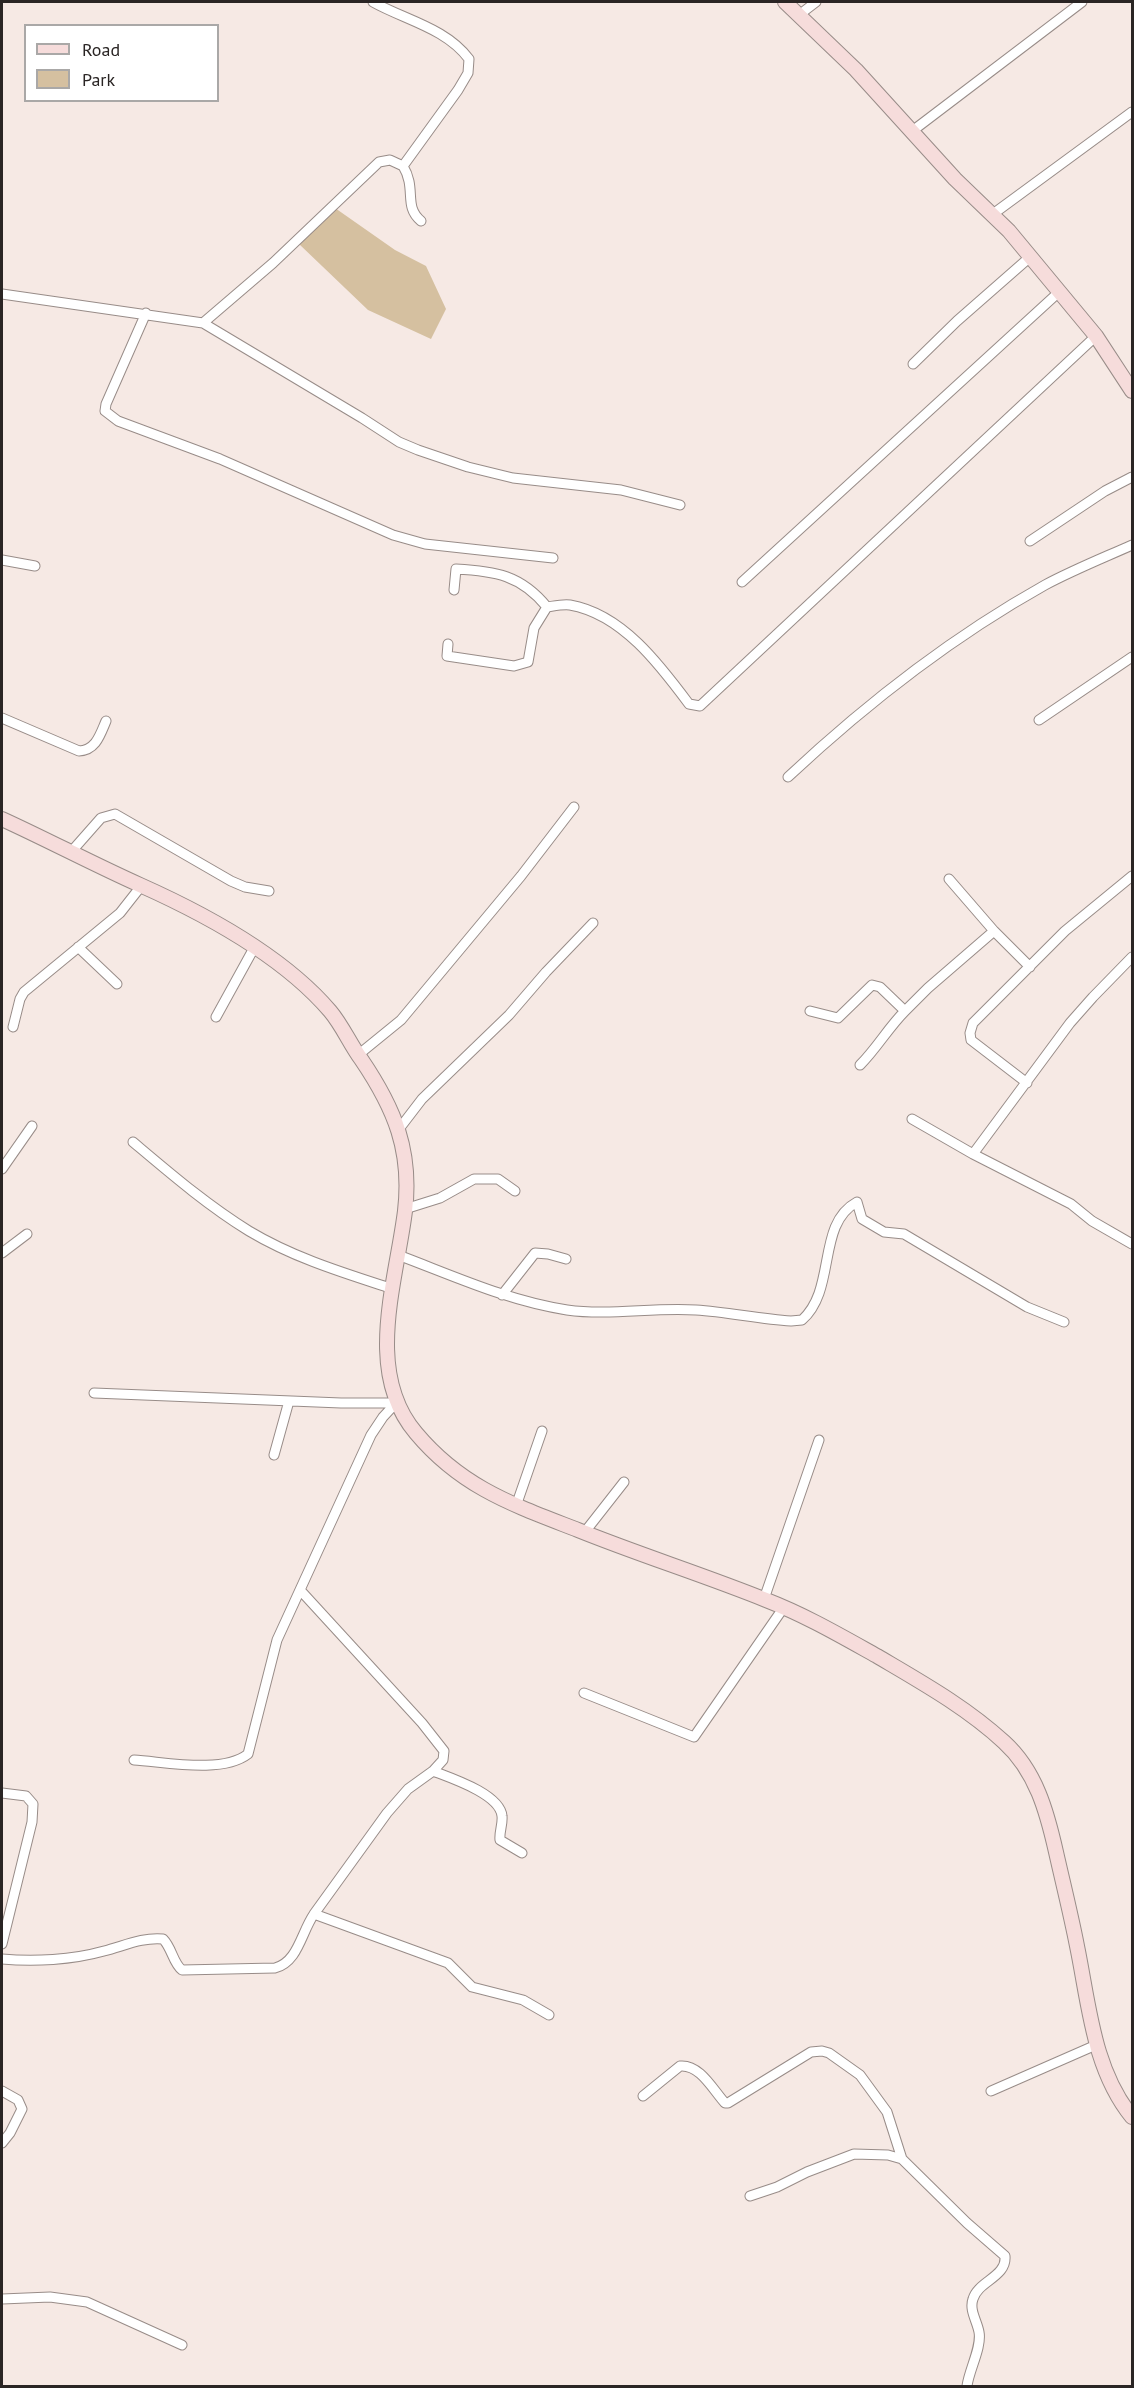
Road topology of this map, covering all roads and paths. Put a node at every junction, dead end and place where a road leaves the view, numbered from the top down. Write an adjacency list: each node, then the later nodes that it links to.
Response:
1 (373, 2): 8 (street)
2 (784, 2): 5 (street)
3 (816, 2): 5 (street)
4 (1082, 2): 7 (street)
5 (799, 15): 7 (street)
6 (1132, 112): 9 (street)
7 (911, 132): 9 (street)
8 (403, 166): 10 (street); 15 (street)
9 (993, 214): 11 (street)
10 (421, 221)
11 (1030, 257): 12 (street); 17 (street)
12 (1059, 292): 16 (street); 26 (street)
13 (2, 294): 14 (street)
14 (146, 313): 15 (street); 23 (street)
15 (203, 323): 20 (street)
16 (1096, 336): 18 (street); 28 (street)
17 (913, 364)
18 (1132, 391)
19 (1132, 477): 21 (street)
20 (680, 505)
21 (1030, 542)
22 (1132, 545): 34 (street)
23 (553, 558)
24 (2, 561): 25 (street)
25 (35, 566)
26 (742, 582)
27 (454, 590): 28 (street)
28 (547, 607): 29 (street)
29 (448, 644)
30 (1132, 657): 32 (street)
31 (2, 718): 33 (street)
32 (1039, 720)
33 (106, 721)
34 (788, 777)
35 (574, 807): 53 (street)
36 (2, 822): 37 (street)
37 (71, 852): 40 (street); 41 (street)
38 (1132, 876): 47 (street)
39 (949, 879): 43 (street)
40 (142, 885): 44 (street); 45 (street)
41 (269, 891)
42 (593, 923): 58 (street)
43 (994, 931): 47 (street); 50 (street)
44 (78, 947): 48 (street); 52 (street)
45 (254, 948): 51 (street); 53 (street)
46 (1132, 957): 55 (street)
47 (1030, 967): 55 (street)
48 (117, 984)
49 (810, 1011): 50 (street)
50 (905, 1011): 54 (street)
51 (216, 1017)
52 (13, 1027)
53 (358, 1055): 58 (street)
54 (860, 1065)
55 (1027, 1083): 60 (street)
56 (912, 1119): 60 (street)
57 (32, 1126): 61 (street)
58 (399, 1129): 63 (street)
59 (133, 1142): 69 (street)
60 (973, 1154): 65 (street)
61 (2, 1169)
62 (515, 1191): 63 (street)
63 (405, 1209): 67 (street)
64 (27, 1234): 66 (street)
65 (1132, 1244)
66 (2, 1253)
67 (398, 1255): 69 (street); 70 (street)
68 (566, 1259): 70 (street)
69 (393, 1289): 74 (street)
70 (502, 1296): 71 (street)
71 (1064, 1322)
72 (94, 1393): 73 (street)
73 (289, 1401): 74 (street); 77 (street)
74 (396, 1403): 79 (street); 81 (street)
75 (542, 1431): 79 (street)
76 (819, 1440): 82 (street)
77 (274, 1455)
78 (624, 1482): 80 (street)
79 (516, 1506): 80 (street)
80 (584, 1533): 82 (street)
81 (301, 1591): 85 (street); 86 (street)
82 (764, 1599): 83 (street)
83 (784, 1607): 84 (street); 93 (street)
84 (584, 1693)
85 (134, 1760)
86 (433, 1771): 88 (street); 89 (street)
87 (2, 1793): 90 (street)
88 (522, 1853)
89 (314, 1914): 91 (street); 92 (street)
90 (2, 1944)
91 (2, 1959)
92 (549, 2015)
93 (1096, 2045): 95 (street); 97 (street)
94 (2, 2091): 98 (street)
95 (991, 2091)
96 (643, 2096): 99 (street)
97 (1132, 2117)
98 (2, 2143)
99 (902, 2159): 100 (street); 103 (street)
100 (750, 2196)
101 (2, 2299): 102 (street)
102 (182, 2345)
103 (967, 2386)

